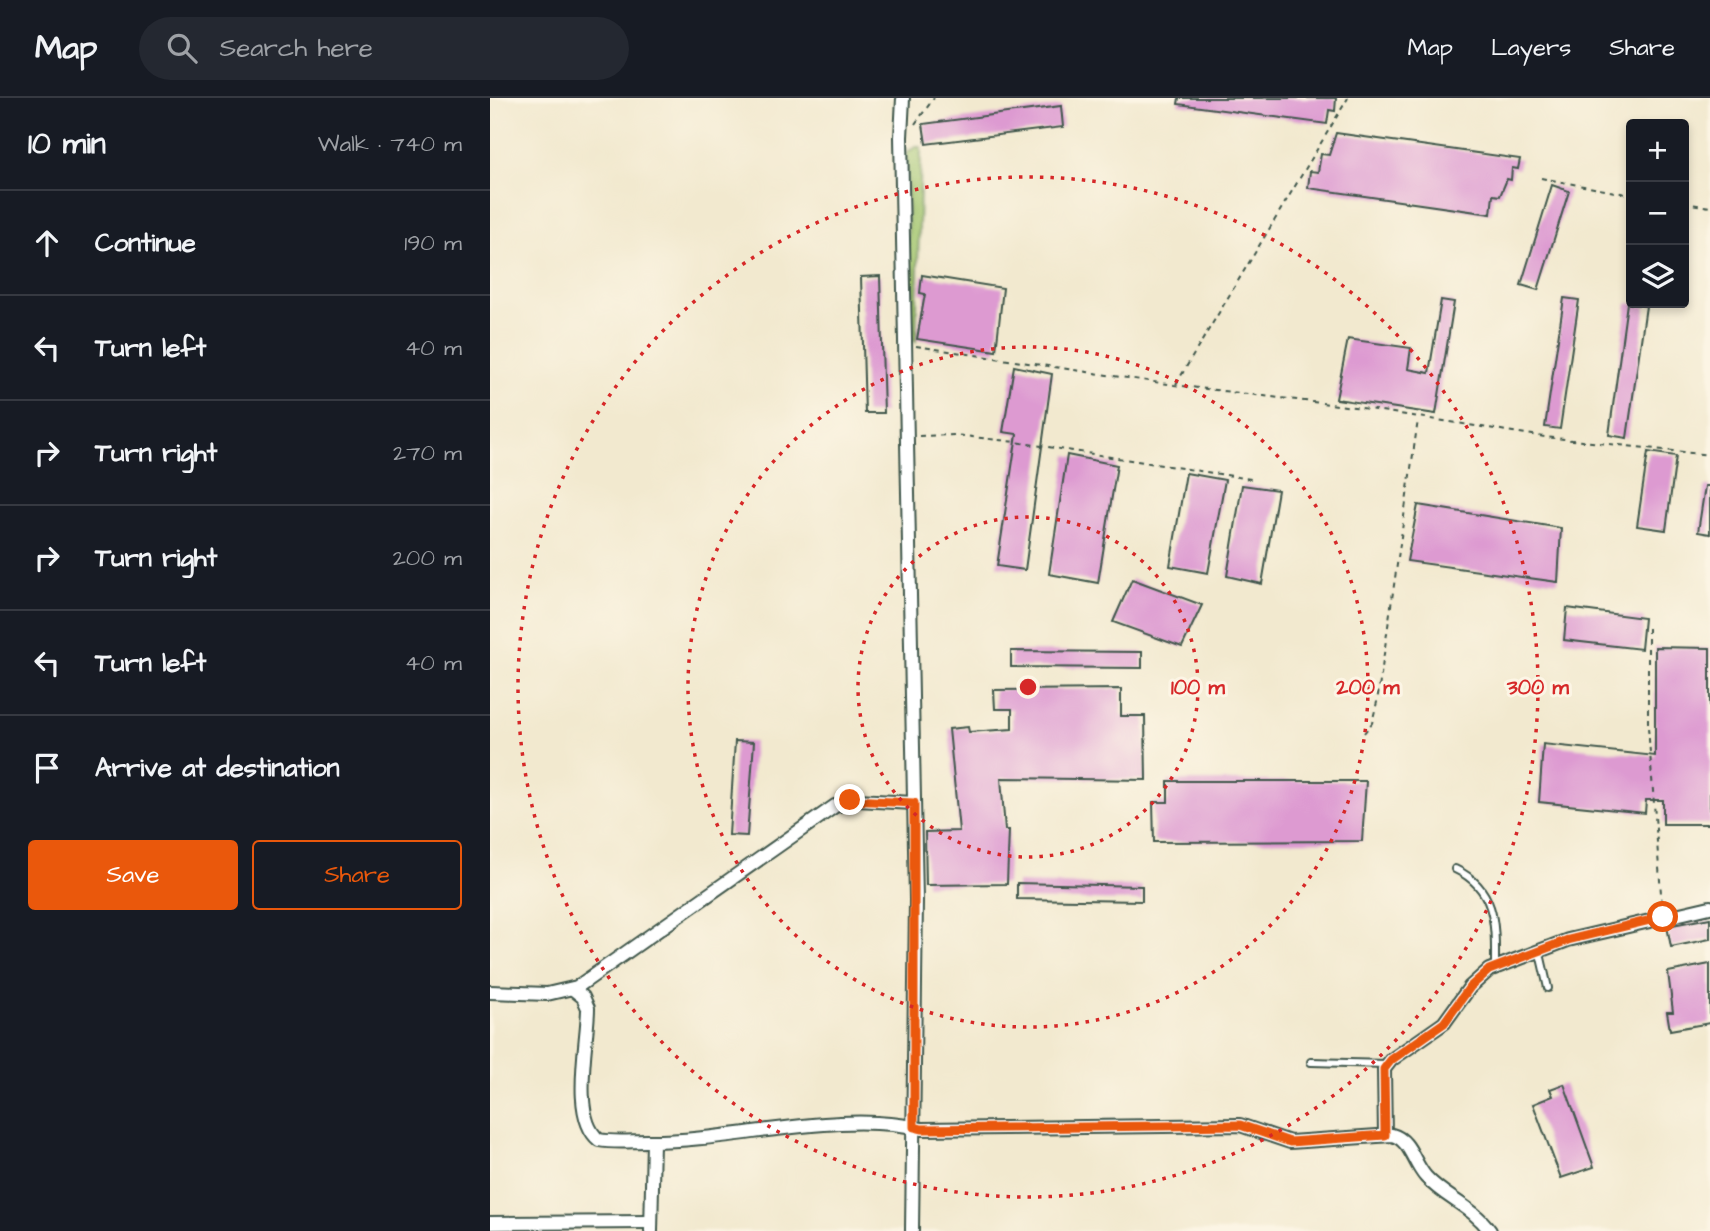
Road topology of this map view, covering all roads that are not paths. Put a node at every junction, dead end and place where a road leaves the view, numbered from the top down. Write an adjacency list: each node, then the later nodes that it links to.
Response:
1 (903, 98): 2 (street)
2 (914, 803): 8 (street); 12 (street)
3 (1455, 869): 6 (lane)
4 (1710, 908): 5 (street)
5 (1539, 949): 6 (street); 7 (lane)
6 (1495, 967): 11 (street)
7 (1548, 988)
8 (573, 989): 9 (street); 14 (street)
9 (490, 992)
10 (1311, 1062): 11 (lane)
11 (1388, 1064): 13 (street)
12 (914, 1127): 13 (street); 14 (street); 17 (street)
13 (1385, 1135): 18 (street)
14 (653, 1142): 16 (street)
15 (490, 1223): 16 (street)
16 (651, 1227)
17 (912, 1231)
18 (1490, 1231)

